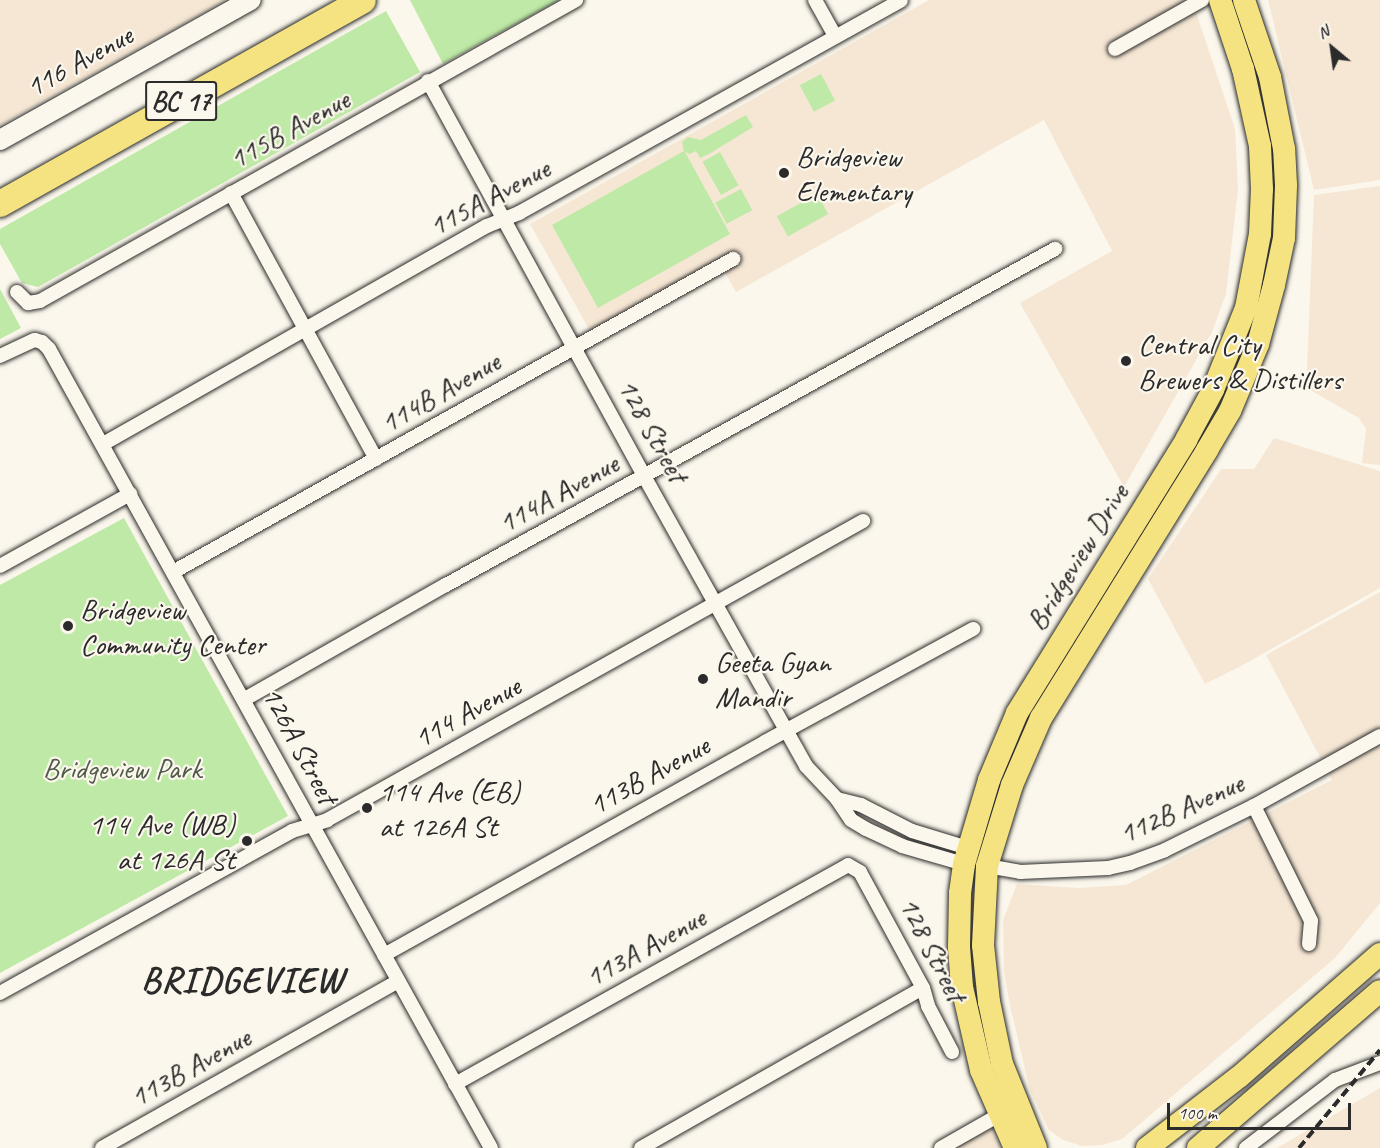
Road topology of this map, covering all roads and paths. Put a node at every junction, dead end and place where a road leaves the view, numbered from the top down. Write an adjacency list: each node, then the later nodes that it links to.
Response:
1 (250, 0): 13 (street, 116 Avenue)
2 (331, 0): 14 (highway, BC 17)
3 (363, 0): 16 (highway, BC 17)
4 (576, 0): 12 (street, 115B Avenue)
5 (814, 0): 10 (street)
6 (901, 0): 10 (street, 115A Avenue)
7 (1202, 0): 11 (street)
8 (1220, 0): 38 (main road, Bridgeview Drive)
9 (1244, 0): 39 (main road, Bridgeview Drive)
10 (835, 36): 17 (street, 115A Avenue)
11 (1115, 49)
12 (428, 81): 15 (street, 115B Avenue); 17 (street, 128 Street)
13 (0, 140)
14 (0, 186)
15 (231, 192): 20 (street, 115B Avenue); 21 (street)
16 (0, 204)
17 (503, 219): 21 (street, 115A Avenue); 22 (street, 128 Street)
18 (1056, 249): 26 (street, 114A Avenue)
19 (733, 259): 22 (street, 114B Avenue)
20 (16, 292)
21 (306, 330): 24 (street, 115A Avenue); 25 (street)
22 (574, 348): 25 (street, 114B Avenue); 26 (street, 128 Street)
23 (0, 356): 24 (street, 126A Street)
24 (103, 444): 27 (street, 126A Street)
25 (376, 459): 30 (street, 114B Avenue)
26 (644, 476): 31 (street, 128 Street); 33 (street, 114A Avenue)
27 (130, 494): 29 (street); 30 (street, 126A Street)
28 (863, 521): 31 (street, 114 Avenue)
29 (0, 566)
30 (173, 572): 33 (street, 126A Street)
31 (715, 603): 34 (street, 128 Street); 37 (street, 114 Avenue)
32 (973, 629): 34 (street, 113B Avenue)
33 (245, 699): 37 (street, 126A Street)
34 (786, 731): 38 (street, 128 Street); 43 (street, 113B Avenue)
35 (1380, 736): 36 (street, 112B Avenue)
36 (1254, 806): 39 (street, 112B Avenue); 41 (street)
37 (312, 825): 43 (street, 126A Street); 46 (street, 114 Avenue)
38 (966, 856): 39 (street, 128 Street); 51 (main road, Bridgeview Drive)
39 (987, 866): 57 (main road, Bridgeview Drive)
40 (860, 872): 45 (street, 128 Street); 50 (street, 113A Avenue)
41 (1309, 944)
42 (1380, 954): 58 (main road)
43 (384, 955): 44 (street, 126A Street)
44 (398, 981): 50 (street, 126A Street); 53 (street, 113B Avenue)
45 (923, 988): 48 (street, 128 Street); 54 (street)
46 (0, 993)
47 (1376, 997): 59 (main road)
48 (952, 1052)
49 (1380, 1063): 60 (street)
50 (455, 1084): 52 (street, 126A Street)
51 (999, 1115): 55 (street); 56 (main road, Bridgeview Drive)
52 (487, 1147)
53 (102, 1148)
54 (641, 1148)
55 (941, 1148)
56 (1015, 1148)
57 (1036, 1148)
58 (1147, 1148)
59 (1198, 1148)
60 (1246, 1148)

